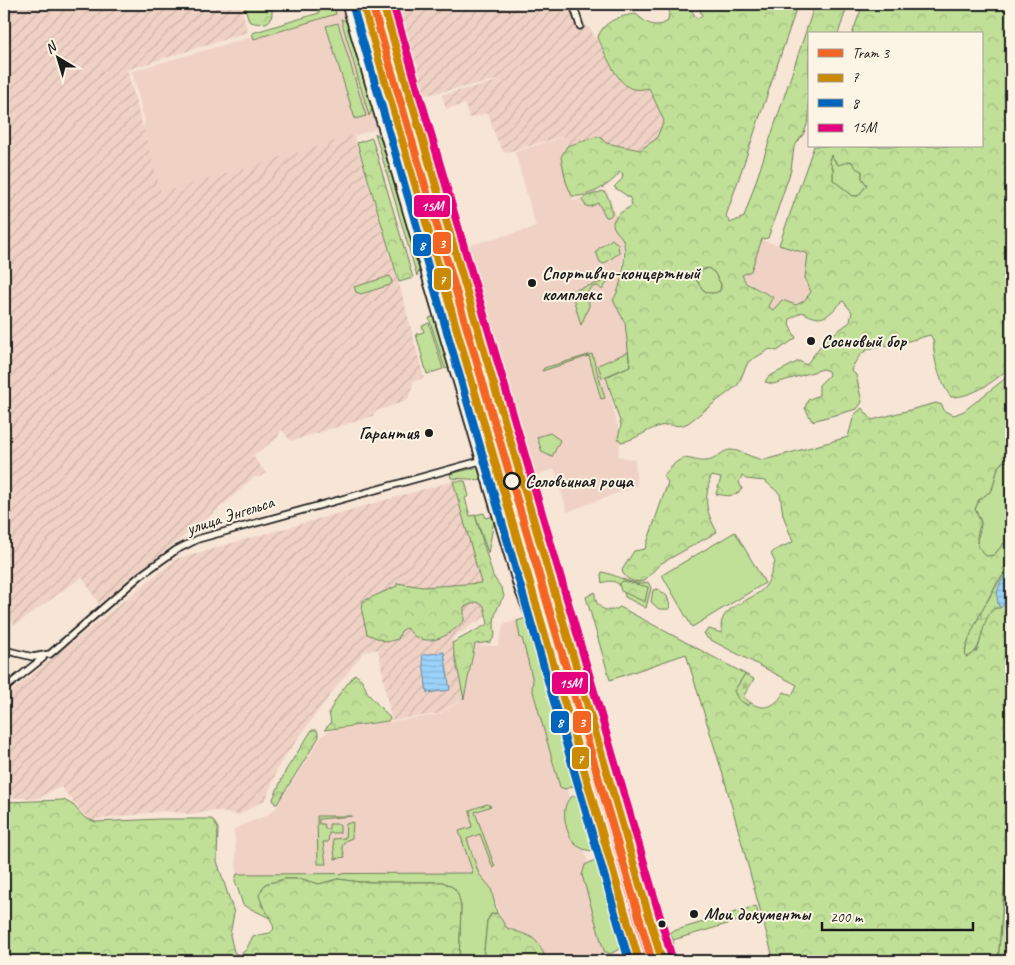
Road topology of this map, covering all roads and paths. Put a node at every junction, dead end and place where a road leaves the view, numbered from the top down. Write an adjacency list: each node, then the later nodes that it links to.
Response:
1 (345, 4): 11 (street)
2 (363, 4): 9 (main road)
3 (383, 4): 6 (main road)
4 (390, 4): 6 (street)
5 (573, 4): 7 (street)
6 (386, 14): 8 (main road)
7 (580, 26)
8 (477, 331): 9 (main road); 15 (main road)
9 (459, 336): 10 (main road)
10 (491, 446): 11 (street); 13 (main road)
11 (480, 461): 13 (street); 14 (street, улица Энгельса)
12 (4, 650): 14 (street)
13 (550, 653): 16 (main road)
14 (47, 655): 17 (street, улица Энгельса)
15 (576, 670): 16 (main road); 18 (main road)
16 (556, 675): 19 (main road)
17 (4, 689)
18 (587, 708): 19 (main road); 21 (main road)
19 (567, 715): 20 (main road)
20 (639, 961)
21 (662, 961)

